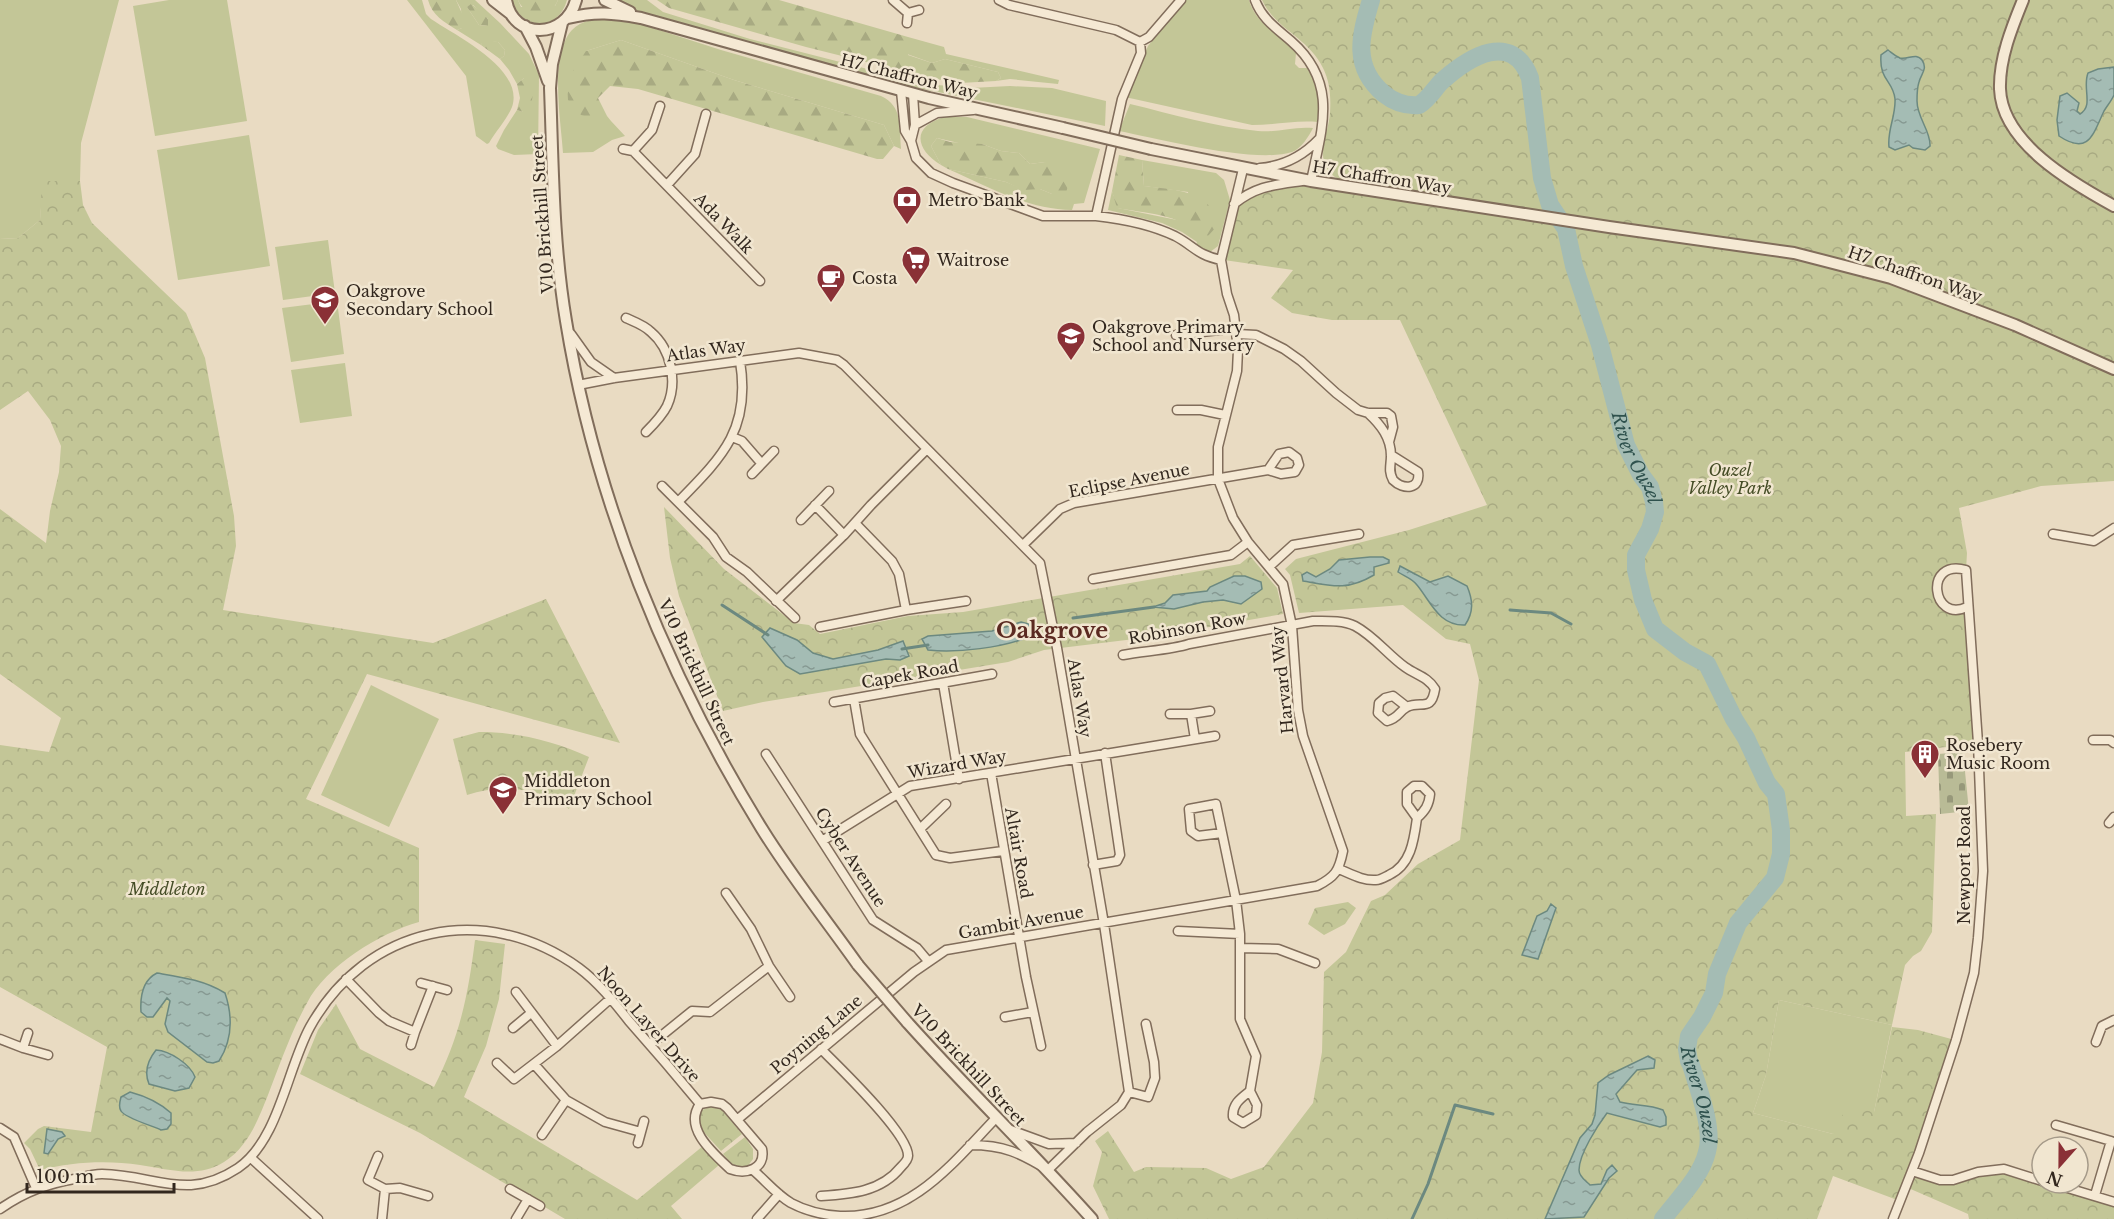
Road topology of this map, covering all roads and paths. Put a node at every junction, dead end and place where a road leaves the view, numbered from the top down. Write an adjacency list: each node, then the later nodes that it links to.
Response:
1 (493, 0): 12 (street)
2 (506, 0): 12 (street)
3 (576, 0): 14 (street, V10 Brickhill Street)
4 (605, 0): 13 (street, H7 Chaffron Way)
5 (893, 0): 11 (street)
6 (999, 0): 17 (street)
7 (1181, 0): 17 (street)
8 (1255, 0): 25 (street)
9 (2022, 0): 33 (street)
10 (919, 10): 11 (street)
11 (908, 13): 15 (street)
12 (511, 14): 16 (street)
13 (641, 18): 14 (street, H7 Chaffron Way); 19 (street, H7 Chaffron Way)
14 (565, 21): 16 (street, H7 Chaffron Way); 18 (street, V10 Brickhill Street)
15 (907, 23)
16 (525, 27): 18 (street, V10 Brickhill Street)
17 (1140, 42): 34 (street)
18 (550, 88): 38 (street, V10 Brickhill Street)
19 (901, 91): 20 (street, H7 Chaffron Way); 26 (street)
20 (913, 94): 22 (street, H7 Chaffron Way); 24 (street)
21 (660, 106): 28 (street)
22 (979, 110): 24 (street); 29 (street, H7 Chaffron Way, bridge)
23 (706, 114): 31 (street)
24 (915, 125): 26 (street)
25 (1319, 139): 29 (street); 30 (street)
26 (911, 141): 34 (street)
27 (623, 149): 28 (street)
28 (633, 151): 31 (street, Ada Walk)
29 (1244, 169): 30 (street, H7 Chaffron Way); 32 (street)
30 (1308, 181): 32 (street); 42 (street, H7 Chaffron Way)
31 (667, 185): 36 (street, Ada Walk)
32 (1234, 204): 35 (street)
33 (2114, 206)
34 (1096, 216): 35 (street)
35 (1221, 260): 39 (street, Harvard Way)
36 (760, 281)
37 (626, 318): 43 (street)
38 (567, 326): 44 (street); 45 (street, V10 Brickhill Street)
39 (1236, 331): 40 (street); 47 (street); 48 (street, Harvard Way)
40 (1176, 335)
41 (740, 361): 43 (street, Atlas Way); 50 (street); 52 (street, Atlas Way)
42 (2114, 369)
43 (671, 370): 44 (street, Atlas Way); 49 (street)
44 (614, 378): 45 (street, Atlas Way)
45 (578, 385): 148 (street, V10 Brickhill Street, bridge)
46 (1177, 410): 48 (street)
47 (1368, 413): 51 (street); 51 (street)
48 (1225, 415): 58 (street, Harvard Way)
49 (646, 432)
50 (732, 437): 55 (street); 61 (street)
51 (1389, 442): 54 (street)
52 (927, 449): 64 (street); 70 (street, Atlas Way)
53 (774, 451): 55 (street)
54 (1391, 454)
55 (761, 463): 57 (street)
56 (1268, 470): 58 (street, Eclipse Avenue)
57 (752, 474)
58 (1218, 479): 69 (street, Harvard Way); 70 (street, Eclipse Avenue)
59 (662, 486): 61 (street)
60 (829, 491): 62 (street)
61 (678, 502): 73 (street)
62 (815, 505): 63 (street); 68 (street)
63 (801, 520)
64 (856, 524): 68 (street); 76 (street)
65 (2114, 528): 67 (street)
66 (1359, 534): 71 (street)
67 (2053, 534)
68 (844, 535): 73 (street)
69 (1248, 542): 71 (street, Harvard Way); 72 (street)
70 (1023, 545): 95 (street, Atlas Way)
71 (1270, 566): 78 (street, Harvard Way)
72 (1093, 579)
73 (776, 601): 77 (street)
74 (966, 602): 76 (street)
75 (1967, 606): 75 (street, Newport Road); 164 (street, Newport Road)
76 (906, 610): 79 (street)
77 (795, 618)
78 (1292, 626): 80 (street, Robinson Row); 85 (street, Robinson Row); 106 (street, Harvard Way)
79 (820, 627)
80 (1123, 655)
81 (992, 674): 82 (street, Capek Road)
82 (943, 683): 83 (street, Capek Road); 97 (street)
83 (854, 699): 84 (street, Capek Road); 98 (street)
84 (834, 702)
85 (1407, 707)
86 (1210, 711): 88 (street)
87 (1170, 714): 88 (street)
88 (1191, 714): 90 (street)
89 (1215, 736): 90 (street, Wizard Way)
90 (1194, 739): 93 (street, Wizard Way)
91 (2093, 740): 92 (street)
92 (2114, 743)
93 (1105, 753): 95 (street, Wizard Way); 105 (street)
94 (766, 754): 103 (street, Cyber Avenue)
95 (1075, 758): 96 (street, Wizard Way); 105 (street, Atlas Way)
96 (991, 773): 97 (street, Wizard Way); 104 (street, Altair Road)
97 (959, 778): 98 (street, Wizard Way)
98 (897, 792): 101 (street); 103 (street, Wizard Way)
99 (946, 804): 101 (street)
100 (1417, 818): 106 (street)
101 (920, 829): 104 (street)
102 (1222, 833): 102 (street); 108 (street)
103 (822, 841): 114 (street, Cyber Avenue)
104 (1003, 851): 112 (street, Altair Road)
105 (1093, 865): 109 (street, Atlas Way)
106 (1339, 869): 108 (street)
107 (726, 893): 116 (street)
108 (1236, 900): 109 (street); 111 (street)
109 (1104, 924): 112 (street, Gambit Avenue); 145 (street, Atlas Way)
110 (1178, 931): 111 (street)
111 (1240, 934): 113 (street)
112 (1019, 938): 114 (street, Gambit Avenue); 125 (street, Altair Road)
113 (1240, 948): 115 (street); 144 (street)
114 (928, 961): 117 (street, Gambit Avenue)
115 (1315, 963)
116 (769, 966): 123 (street); 136 (street)
117 (914, 972): 140 (street, Poyning Lane)
118 (346, 979): 124 (street, Noon Layer Drive); 131 (street); 161 (street, Noon Layer Drive)
119 (421, 983): 120 (street)
120 (433, 986): 121 (street); 131 (street)
121 (447, 990)
122 (516, 992): 126 (street)
123 (790, 996)
124 (610, 999): 136 (street, Noon Layer Drive); 137 (street)
125 (1033, 1012): 127 (street); 138 (street, Altair Road)
126 (531, 1013): 130 (street); 137 (street)
127 (1005, 1017)
128 (2114, 1020): 134 (street)
129 (1146, 1024): 145 (street)
130 (513, 1028)
131 (416, 1032): 135 (street)
132 (28, 1033): 139 (street)
133 (0, 1039): 139 (street)
134 (2096, 1042)
135 (411, 1045)
136 (650, 1045): 147 (street, Noon Layer Drive)
137 (557, 1046): 143 (street)
138 (1041, 1046)
139 (23, 1048): 141 (street)
140 (821, 1049): 149 (street, Poyning Lane); 173 (street)
141 (48, 1055)
142 (497, 1063): 143 (street)
143 (534, 1064): 146 (street)
144 (1250, 1090)
145 (1129, 1092): 158 (street)
146 (566, 1100): 154 (street); 155 (street)
147 (700, 1104): 149 (street, Noon Layer Drive); 162 (street, Noon Layer Drive)
148 (996, 1118): 153 (street, V10 Brickhill Street); 159 (street, Noon Layer Drive)
149 (738, 1119): 162 (street, Noon Layer Drive)
150 (644, 1121): 154 (street)
151 (2056, 1125): 156 (street)
152 (0, 1128): 166 (street)
153 (1007, 1128): 158 (street); 163 (street, V10 Brickhill Street)
154 (641, 1132): 157 (street)
155 (542, 1135)
156 (2113, 1142): 171 (street)
157 (638, 1143)
158 (1076, 1143): 163 (street)
159 (970, 1145): 163 (street); 178 (street, Noon Layer Drive)
160 (378, 1156): 167 (street)
161 (250, 1158): 166 (street, Noon Layer Drive); 179 (street)
162 (753, 1170): 169 (street, Noon Layer Drive)
163 (1048, 1170): 183 (street, V10 Brickhill Street)
164 (1912, 1171): 165 (street); 184 (street, Newport Road)
165 (2030, 1177)
166 (36, 1188): 177 (street, Noon Layer Drive)
167 (385, 1189): 172 (street); 180 (street)
168 (510, 1189): 174 (street)
169 (779, 1194): 178 (street, Noon Layer Drive); 182 (street)
170 (2090, 1194): 171 (street)
171 (2095, 1195): 175 (street)
172 (428, 1196)
173 (821, 1196)
174 (528, 1199): 176 (street); 181 (street)
175 (2114, 1202)
176 (540, 1206)
177 (0, 1209)
178 (873, 1217)
179 (318, 1219)
180 (382, 1219)
181 (516, 1219)
182 (757, 1219)
183 (1092, 1219)
184 (1893, 1219)

